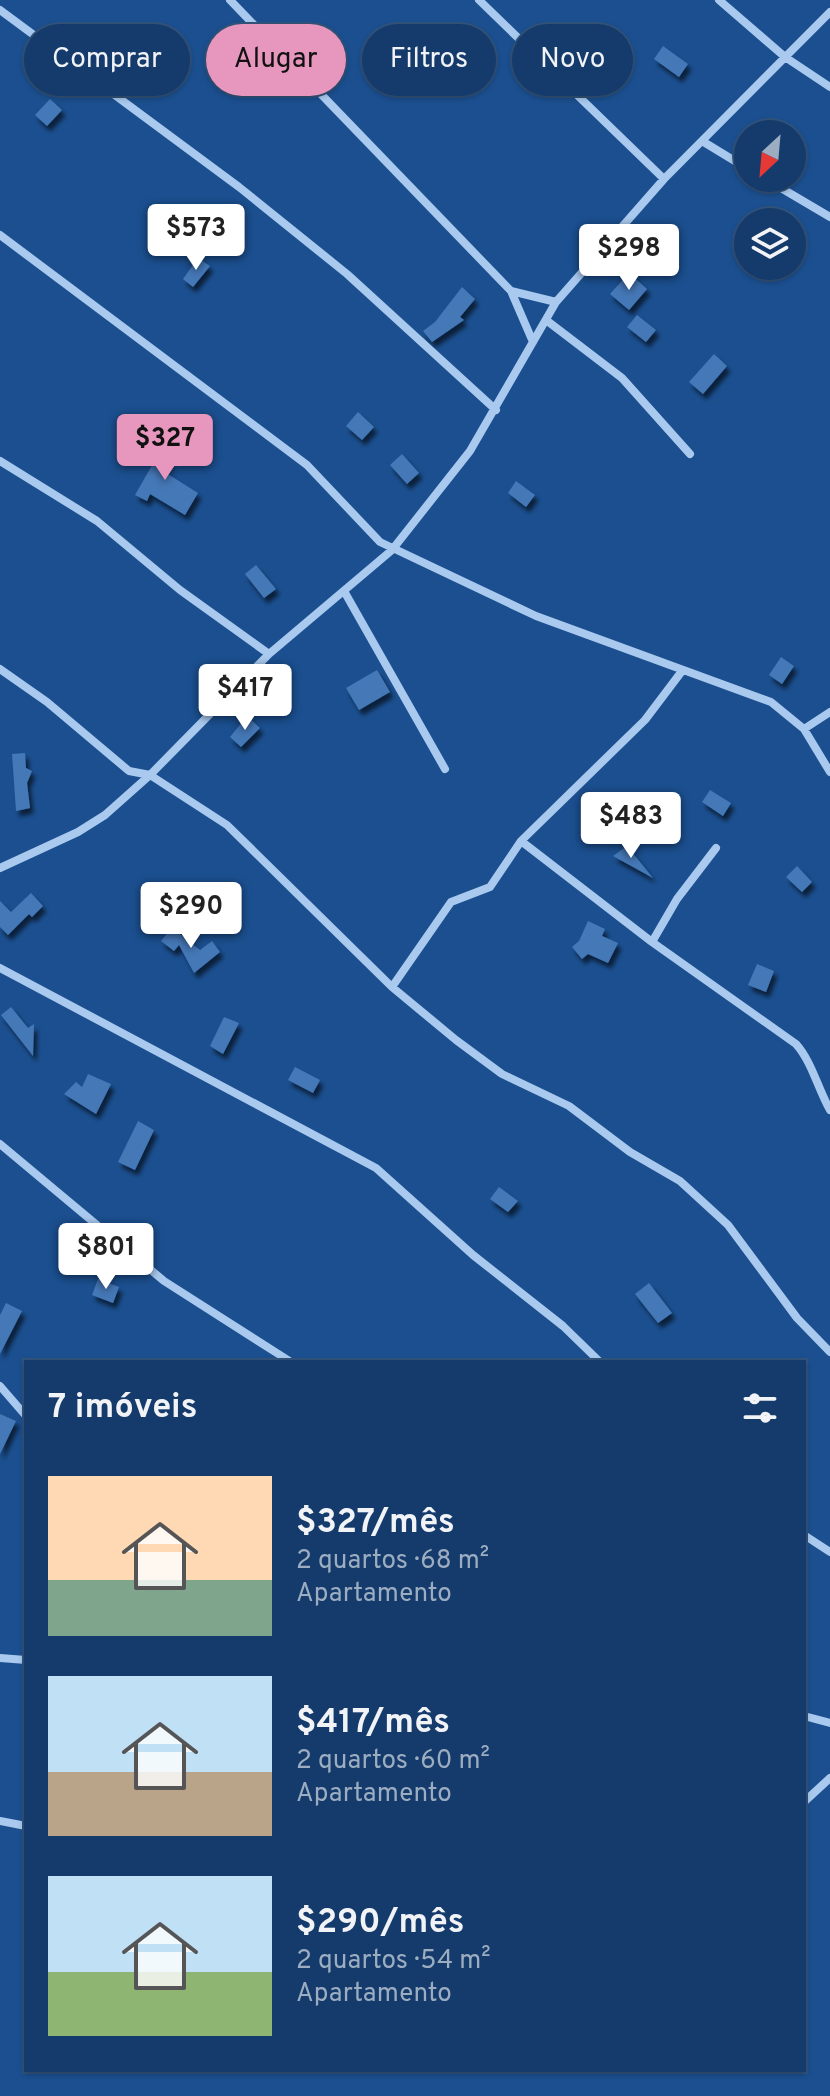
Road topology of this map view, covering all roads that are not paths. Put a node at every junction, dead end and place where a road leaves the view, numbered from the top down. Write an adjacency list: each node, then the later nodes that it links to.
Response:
1 (230, 0): 14 (street)
2 (479, 0): 10 (street)
3 (719, 0): 6 (street)
4 (0, 10): 18 (street)
5 (830, 12): 6 (street)
6 (785, 57): 7 (street); 8 (street)
7 (830, 87)
8 (702, 141): 9 (street); 10 (street)
9 (734, 160)
10 (664, 179): 15 (street)
11 (788, 192): 12 (street)
12 (830, 217)
13 (0, 235): 21 (street)
14 (511, 291): 15 (street); 17 (street)
15 (556, 302): 16 (street)
16 (546, 320): 17 (street); 19 (street)
17 (533, 342): 18 (street)
18 (496, 410): 21 (street)
19 (690, 454)
20 (0, 461): 23 (street)
21 (392, 550): 22 (street); 25 (street)
22 (344, 591): 23 (street); 28 (street)
23 (269, 654): 30 (street)
24 (0, 669): 30 (street)
25 (682, 671): 27 (street); 31 (street)
26 (830, 712): 27 (street)
27 (804, 729): 29 (street)
28 (445, 769)
29 (830, 772)
30 (150, 775): 33 (street); 36 (street)
31 (521, 841): 34 (street); 36 (street)
32 (716, 848): 34 (street)
33 (0, 868)
34 (652, 942): 37 (street)
35 (0, 968): 41 (street)
36 (392, 987): 39 (street)
37 (830, 1110)
38 (0, 1144): 40 (street)
39 (830, 1352)
40 (288, 1360)
41 (598, 1360)
42 (0, 1386): 43 (street)
43 (24, 1414)
44 (806, 1536): 45 (street)
45 (830, 1552)
46 (0, 1658): 47 (street)
47 (24, 1660)
48 (806, 1717): 49 (street)
49 (830, 1723)
50 (830, 1778): 51 (street)
51 (806, 1800)
52 (0, 1821): 53 (street)
53 (24, 1826)

